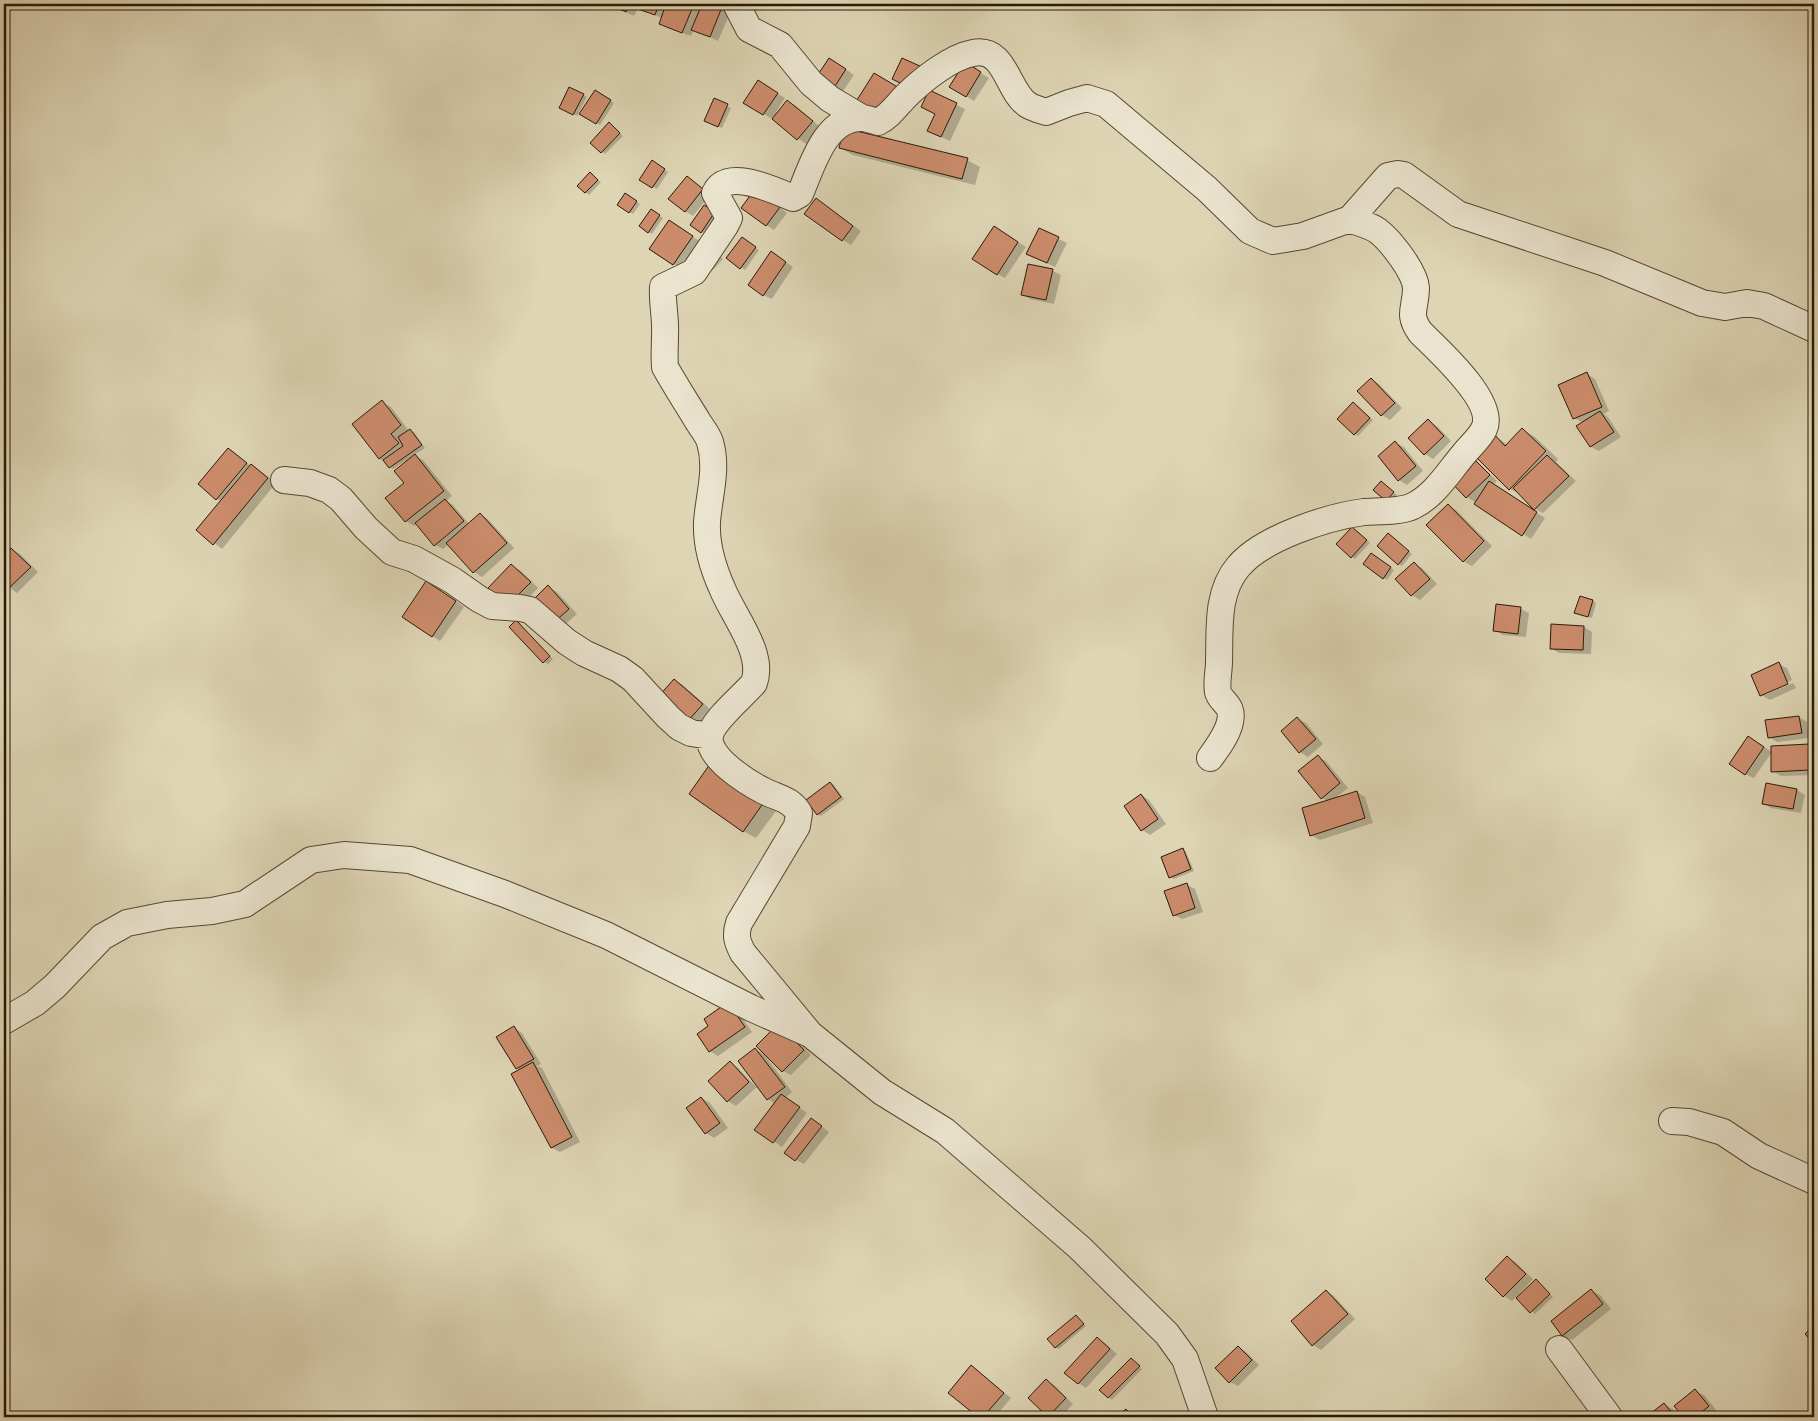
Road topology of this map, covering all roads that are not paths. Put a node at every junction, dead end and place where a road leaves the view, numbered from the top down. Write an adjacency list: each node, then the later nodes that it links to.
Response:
1 (736, 4): 2 (street)
2 (862, 118): 3 (street); 6 (street)
3 (1350, 219): 4 (street); 7 (street)
4 (1814, 329)
5 (284, 480): 6 (street)
6 (710, 736): 9 (street)
7 (1210, 758)
8 (4, 1021): 9 (street)
9 (810, 1034): 13 (street)
10 (1672, 1121): 11 (street)
11 (1814, 1181)
12 (1559, 1349): 14 (street)
13 (1205, 1417)
14 (1609, 1417)

